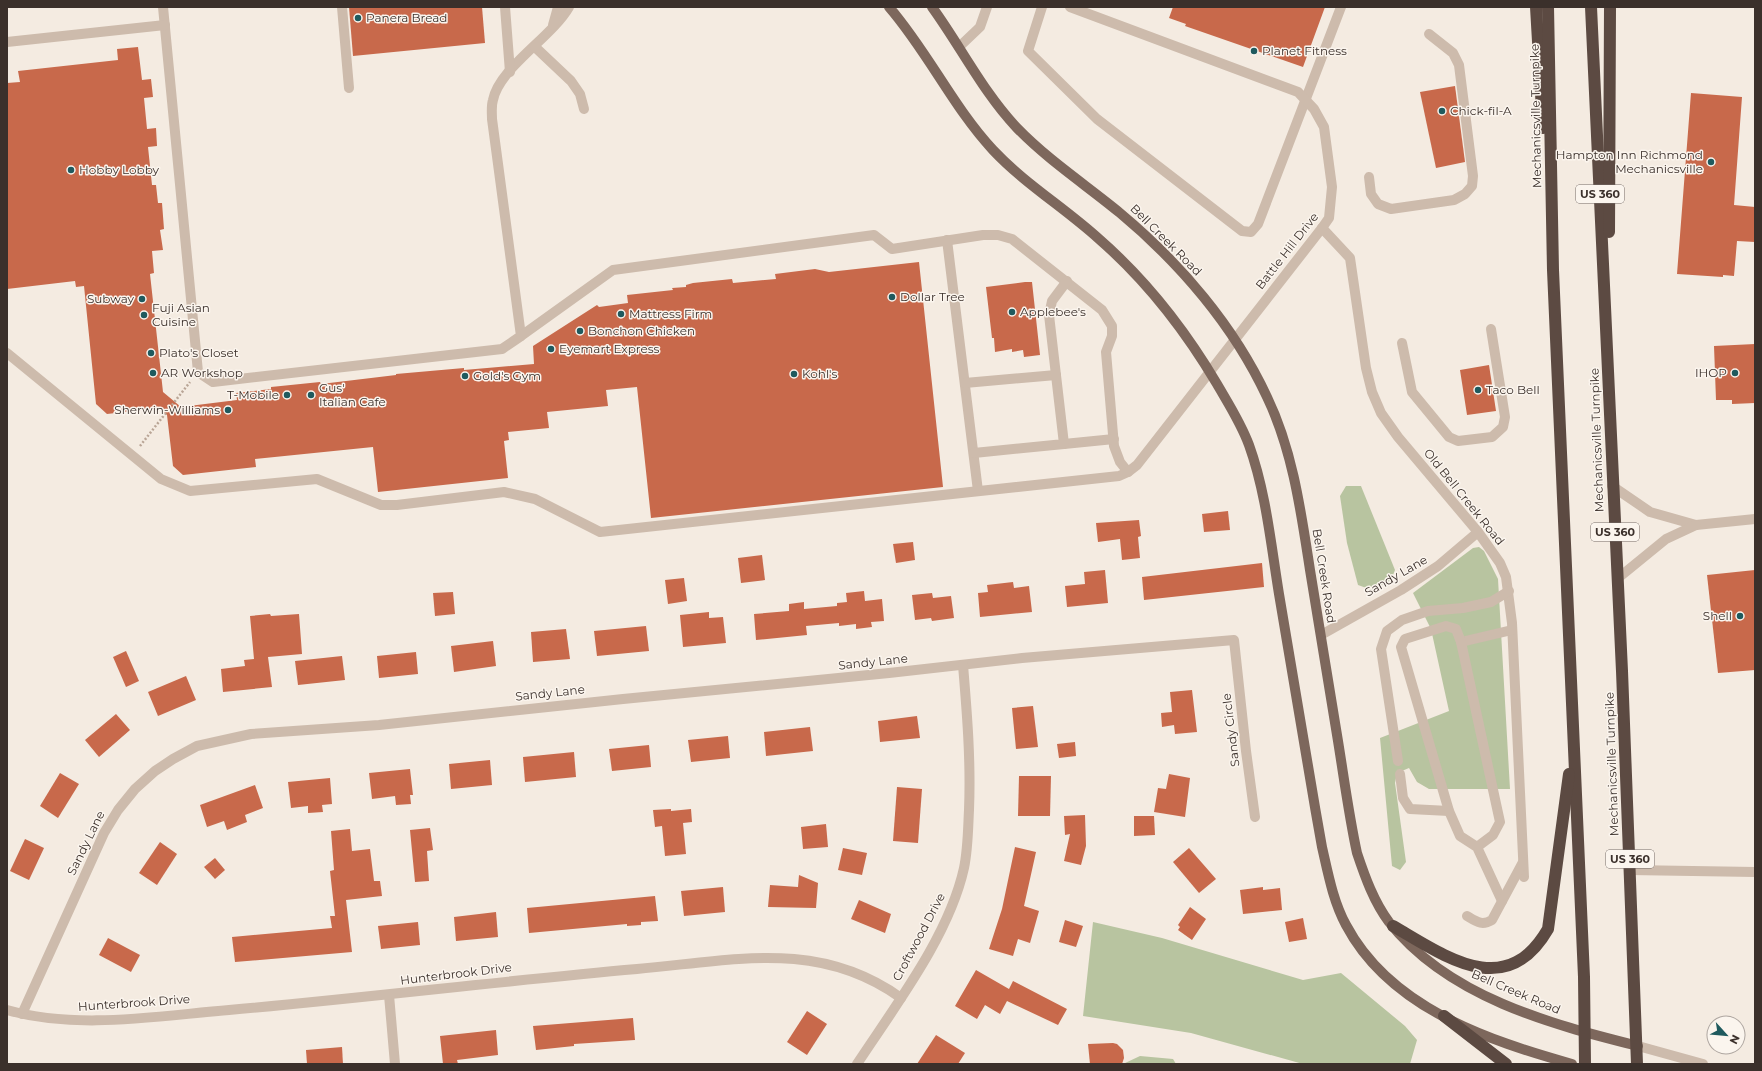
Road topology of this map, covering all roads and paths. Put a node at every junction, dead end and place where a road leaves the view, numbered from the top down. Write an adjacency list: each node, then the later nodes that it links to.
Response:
1 (163, 7): 16 (street)
2 (342, 7): 23 (street)
3 (505, 7): 22 (street)
4 (558, 7): 17 (street)
5 (569, 7): 17 (street)
6 (889, 7): 37 (main road)
7 (932, 7): 21 (main road, Bell Creek Road)
8 (987, 7): 21 (street)
9 (1042, 7): 24 (street)
10 (1070, 7): 24 (street, Battle Hill Drive)
11 (1341, 7): 24 (street)
12 (1536, 7): 29 (highway)
13 (1548, 7): 29 (highway, Mechanicsville Turnpike)
14 (1592, 7): 39 (highway, Mechanicsville Turnpike / US 360)
15 (1610, 7): 39 (highway)
16 (164, 25): 19 (street); 36 (street)
17 (553, 27): 20 (street)
18 (1429, 34): 26 (street)
19 (7, 42)
20 (535, 46): 22 (street); 25 (street)
21 (959, 47): 33 (main road, Bell Creek Road)
22 (510, 72): 32 (street)
23 (349, 88)
24 (1305, 99): 27 (street, Battle Hill Drive)
25 (584, 109)
26 (1369, 177)
27 (1322, 228): 33 (street, Battle Hill Drive); 50 (street, Old Bell Creek Road)
28 (948, 240): 30 (street); 32 (street); 40 (street)
29 (1553, 270): 58 (highway, Mechanicsville Turnpike)
30 (1067, 281): 38 (street); 41 (street)
31 (1491, 329): 34 (street)
32 (521, 336): 36 (street)
33 (1234, 340): 37 (street, Battle Hill Drive); 54 (main road, Bell Creek Road)
34 (1402, 343)
35 (7, 353): 44 (street)
36 (198, 372): 44 (path)
37 (1210, 372): 45 (street, Battle Hill Drive); 75 (main road)
38 (1056, 375): 40 (street); 42 (street)
39 (1608, 381): 46 (highway, Mechanicsville Turnpike / US 360)
40 (965, 383): 43 (street)
41 (1114, 439): 42 (street); 45 (street)
42 (1064, 444): 43 (street)
43 (974, 453): 47 (street)
44 (132, 456): 47 (street)
45 (1128, 472): 47 (street)
46 (1612, 486): 49 (street); 51 (highway, Mechanicsville Turnpike / US 360)
47 (978, 491)
48 (1755, 519): 49 (street)
49 (1696, 525): 51 (street)
50 (1478, 532): 52 (street, Old Bell Creek Road); 54 (street, Sandy Lane)
51 (1617, 579): 65 (highway, Mechanicsville Turnpike / US 360)
52 (1509, 590): 53 (street, Old Bell Creek Road); 59 (street)
53 (1512, 630): 56 (street); 64 (street, Old Bell Creek Road)
54 (1321, 635): 70 (main road, Bell Creek Road)
55 (1234, 640): 57 (street, Sandy Lane); 62 (street, Sandy Circle)
56 (1461, 642): 61 (street); 63 (street)
57 (963, 665): 72 (street, Croftwood Drive); 74 (street, Sandy Lane)
58 (1574, 741): 70 (highway); 76 (highway, Mechanicsville Turnpike)
59 (1398, 761)
60 (1400, 774): 61 (street)
61 (1449, 811): 63 (street)
62 (1256, 817)
63 (1477, 847): 68 (street)
64 (1522, 862): 67 (street, Old Bell Creek Road); 68 (street)
65 (1630, 870): 66 (street); 77 (highway, Mechanicsville Turnpike / US 360)
66 (1755, 872)
67 (1524, 877)
68 (1502, 901): 69 (street)
69 (1467, 916)
70 (1393, 926): 76 (main road, Bell Creek Road)
71 (389, 995): 72 (street, Hunterbrook Drive); 74 (street, Hunterbrook Drive); 78 (street)
72 (901, 998): 79 (street, Croftwood Drive)
73 (7, 1010): 74 (street, Hunterbrook Drive)
74 (22, 1014)
75 (1444, 1016): 80 (highway); 81 (main road)
76 (1585, 1033): 77 (main road, Bell Creek Road); 82 (highway, Mechanicsville Turnpike)
77 (1638, 1046): 83 (highway, Mechanicsville Turnpike / US 360); 84 (street, Bell Creek Road)
78 (395, 1064)
79 (857, 1064)
80 (1506, 1064)
81 (1572, 1064)
82 (1585, 1064)
83 (1637, 1064)
84 (1703, 1064)

